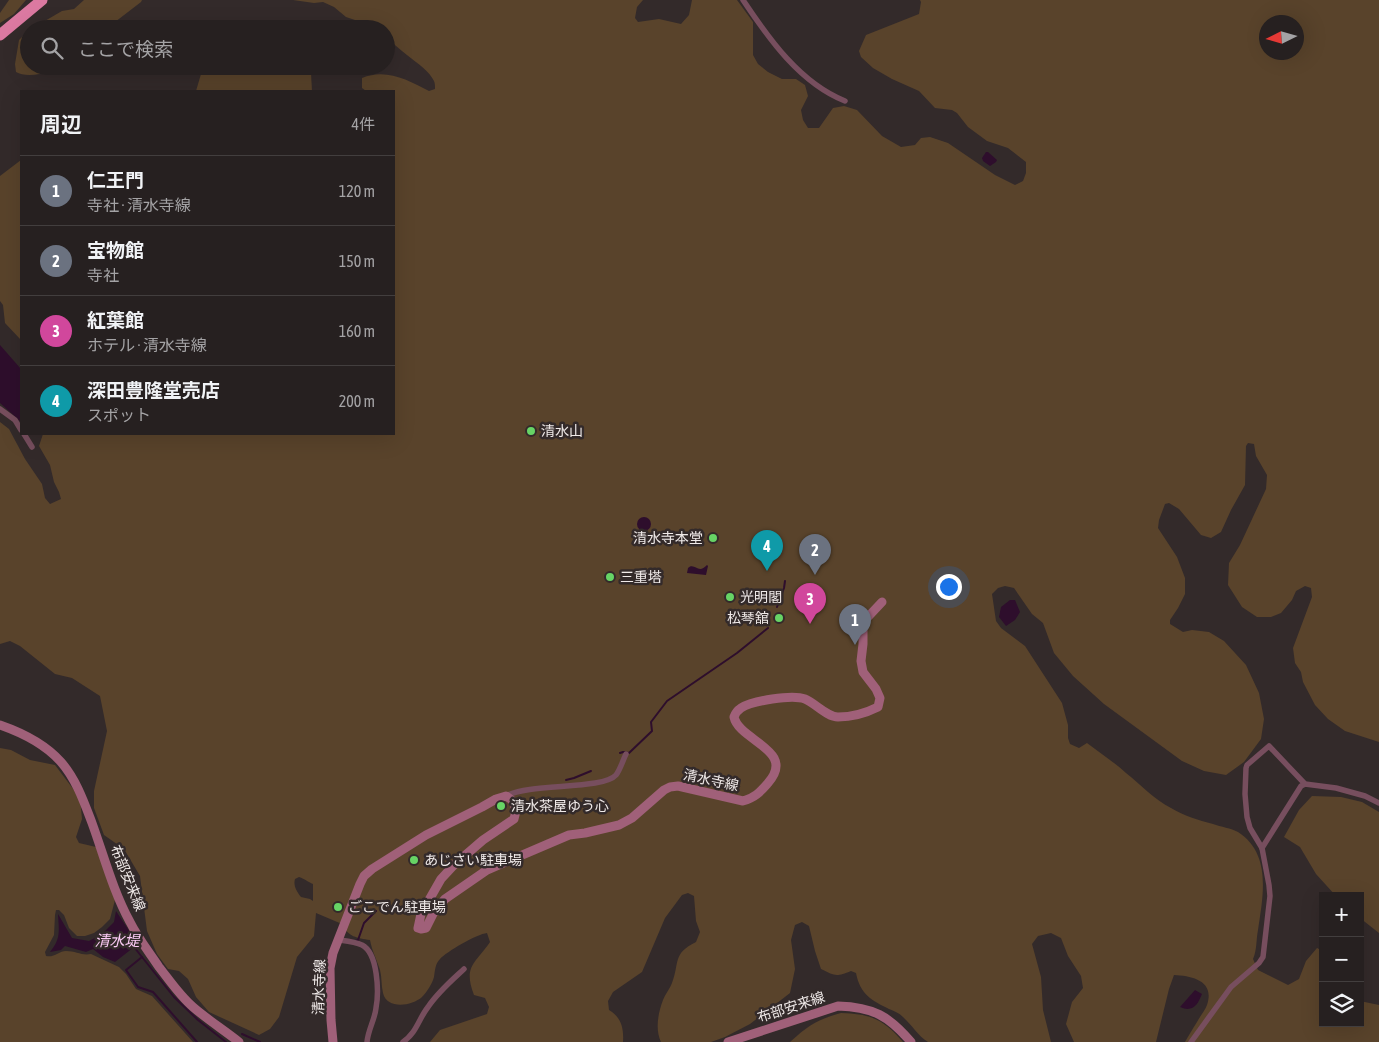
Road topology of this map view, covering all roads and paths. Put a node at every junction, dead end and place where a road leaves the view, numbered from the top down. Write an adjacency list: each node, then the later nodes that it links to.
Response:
1 (42, 0): 3 (highway)
2 (743, 0): 4 (street)
3 (0, 35)
4 (845, 101)
5 (0, 409): 6 (street)
6 (20, 428)
7 (25, 435): 8 (street)
8 (32, 447)
9 (882, 602): 13 (main road, 清水寺線)
10 (0, 725): 18 (main road, 布部安来線)
11 (626, 754): 13 (street)
12 (1305, 784): 14 (street); 15 (street); 15 (street)
13 (506, 796): 16 (main road, 清水寺線)
14 (1379, 803)
15 (1262, 848): 24 (street)
16 (338, 940): 19 (main road, 清水寺線); 20 (street)
17 (464, 970): 21 (street)
18 (239, 1042)
19 (333, 1042)
20 (367, 1042)
21 (403, 1042)
22 (728, 1042): 23 (main road, 布部安来線)
23 (911, 1042)
24 (1191, 1042)

